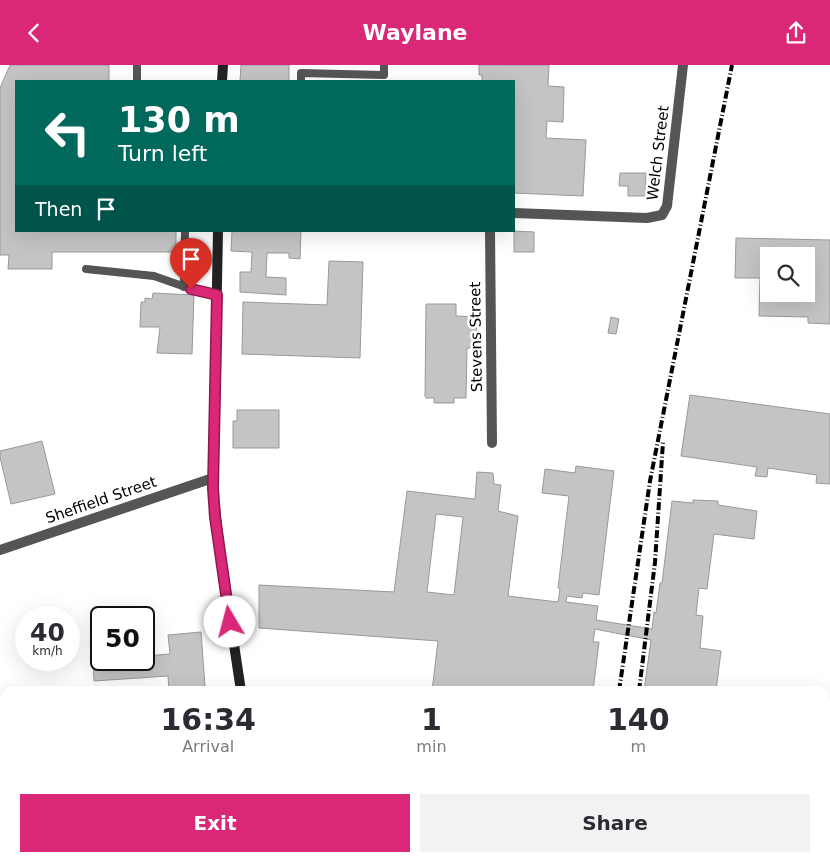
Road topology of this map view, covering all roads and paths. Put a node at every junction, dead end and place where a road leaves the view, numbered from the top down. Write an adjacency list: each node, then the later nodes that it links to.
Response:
1 (137, 65): 6 (lane)
2 (223, 65): 7 (main road)
3 (384, 65): 5 (lane)
4 (683, 65): 9 (street, Welch Street)
5 (384, 78): 8 (lane)
6 (137, 80)
7 (222, 80)
8 (301, 80)
9 (515, 213)
10 (185, 232): 14 (lane)
11 (218, 232): 15 (main road)
12 (490, 232): 16 (street, Stevens Street)
13 (86, 269): 14 (lane)
14 (184, 287): 15 (lane)
15 (217, 295): 17 (main road)
16 (492, 443)
17 (212, 478): 18 (street, Sheffield Street); 19 (main road)
18 (0, 550)
19 (240, 686)

